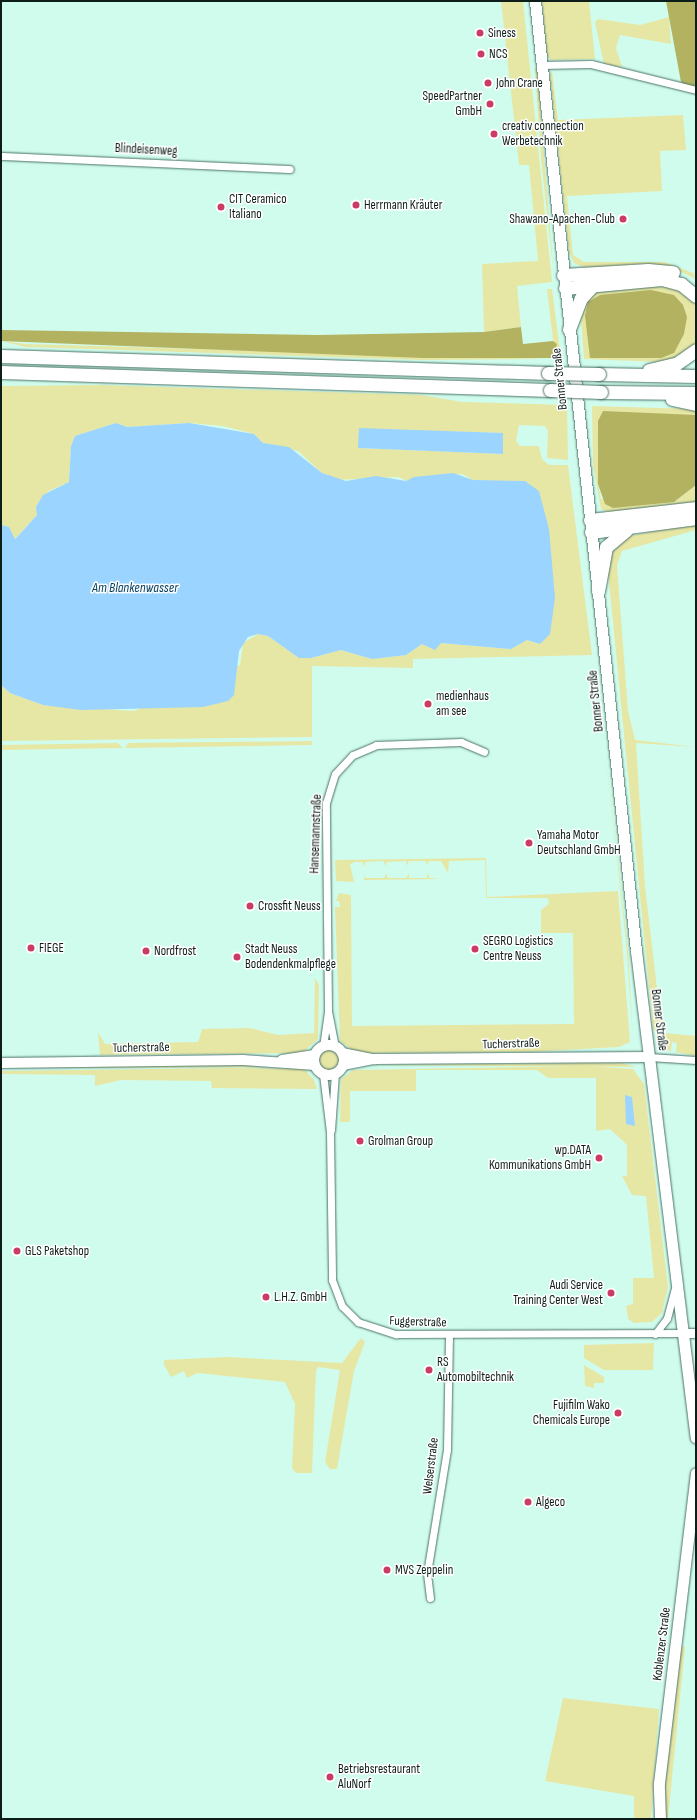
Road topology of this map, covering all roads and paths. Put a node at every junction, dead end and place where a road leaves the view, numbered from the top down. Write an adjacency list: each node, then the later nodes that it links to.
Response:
1 (535, 1): 2 (main road, Bonner Straße)
2 (541, 65): 3 (street); 6 (main road, Bonner Straße)
3 (696, 90)
4 (1, 156): 5 (street, Blindeisenweg)
5 (290, 169)
6 (563, 275): 7 (highway); 9 (main road, Bonner Straße)
7 (696, 283)
8 (593, 286): 9 (highway); 10 (highway); 11 (highway)
9 (565, 288): 11 (main road, Bonner Straße)
10 (696, 296)
11 (569, 329): 22 (main road, Bonner Straße)
12 (696, 350): 15 (highway)
13 (1, 356): 15 (highway, bridge)
14 (1, 372): 17 (highway, bridge)
15 (630, 375): 16 (highway)
16 (696, 376)
17 (640, 393): 18 (highway); 19 (highway)
18 (696, 393)
19 (696, 404)
20 (696, 508): 22 (highway)
21 (696, 518): 23 (highway)
22 (590, 526): 23 (highway); 24 (main road, Bonner Straße)
23 (631, 528): 24 (highway)
24 (598, 591): 30 (main road, Bonner Straße)
25 (484, 752): 26 (street, Hansemannstraße)
26 (328, 1010): 27 (street, Hansemannstraße); 28 (street, Hansemannstraße)
27 (323, 1047): 28 (main road); 29 (main road)
28 (339, 1050): 31 (main road, Tucherstraße); 36 (main road)
29 (315, 1055): 32 (main road, Tucherstraße); 35 (main road)
30 (649, 1057): 31 (main road, Tucherstraße); 33 (street); 40 (main road, Bonner Straße)
31 (374, 1059): 36 (main road, Tucherstraße)
32 (281, 1060): 34 (main road, Tucherstraße); 35 (main road, Tucherstraße)
33 (696, 1060)
34 (1, 1063)
35 (315, 1065): 38 (main road)
36 (343, 1065): 37 (main road)
37 (335, 1073): 38 (main road); 39 (street, Fuggerstraße)
38 (323, 1074): 39 (street, Fuggerstraße)
39 (330, 1132): 44 (street, Fuggerstraße)
40 (677, 1281): 41 (main road, Bonner Straße); 43 (street)
41 (683, 1333): 42 (street); 43 (street, Fuggerstraße); 45 (main road)
42 (696, 1333)
43 (655, 1334): 44 (street, Fuggerstraße)
44 (449, 1335): 47 (street, Welserstraße)
45 (696, 1437)
46 (696, 1473): 48 (main road, Koblenzer Straße)
47 (430, 1598)
48 (660, 1819)

